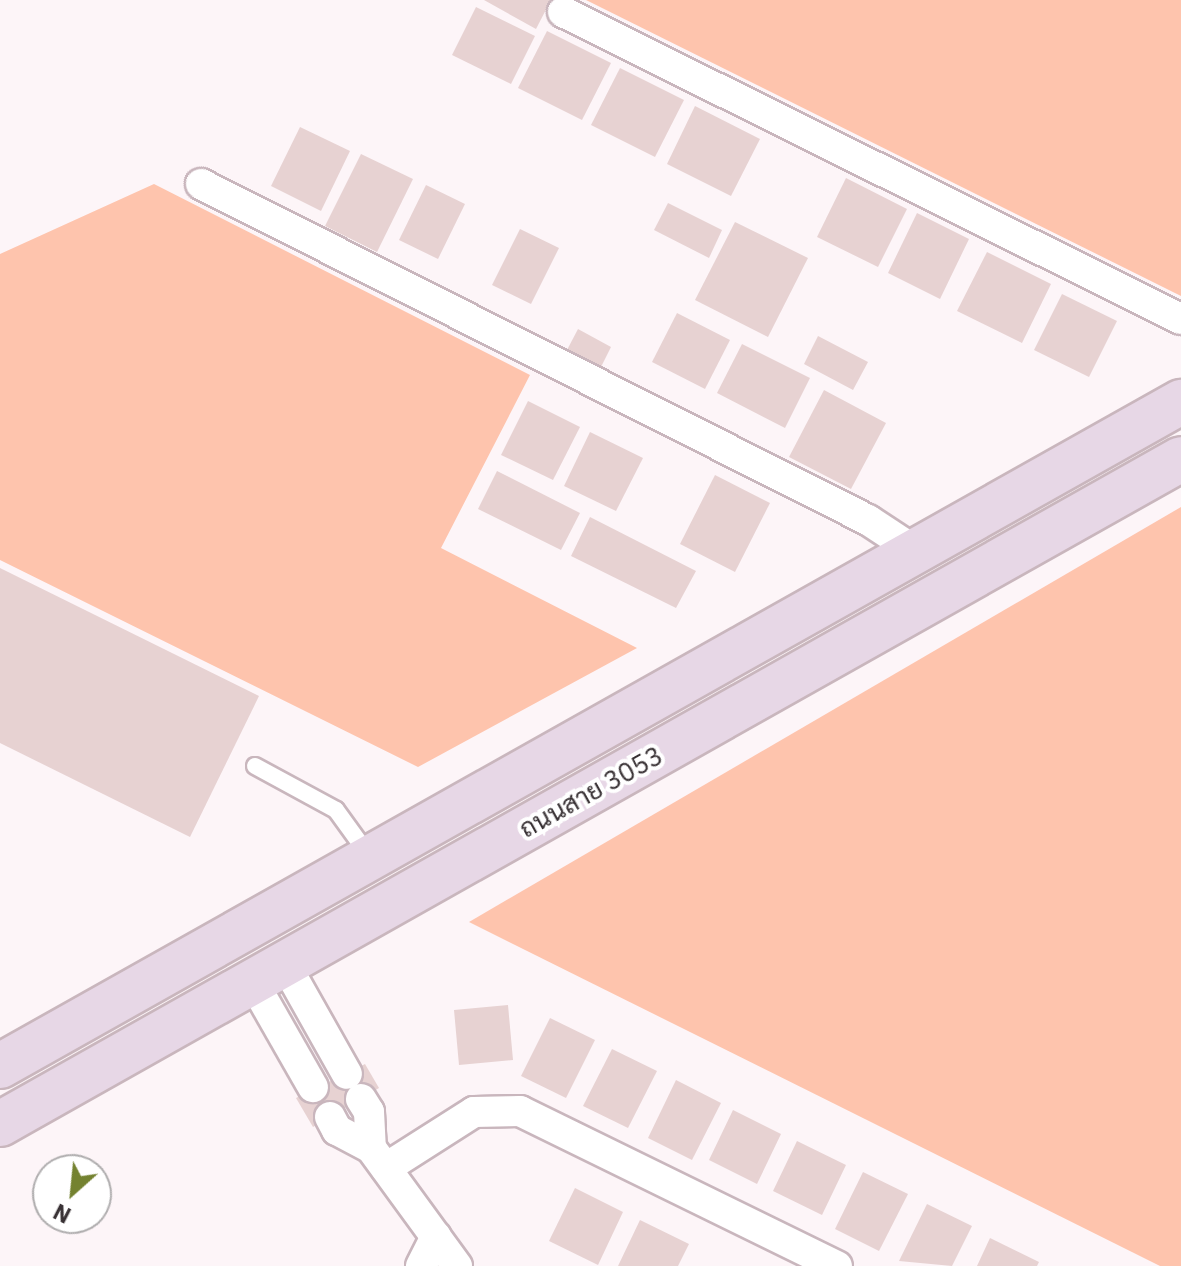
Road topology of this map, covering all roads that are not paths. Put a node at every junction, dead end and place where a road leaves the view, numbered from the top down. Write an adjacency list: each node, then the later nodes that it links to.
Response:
1 (563, 12): 3 (street)
2 (201, 184): 6 (street)
3 (1181, 319)
4 (1181, 402): 6 (main road, ถนนสาย 3053)
5 (1181, 459): 9 (main road, ถนนสาย 3053)
6 (915, 551): 8 (main road, ถนนสาย 3053)
7 (255, 766): 8 (lane)
8 (370, 858): 10 (main road, ถนนสาย 3053)
9 (269, 973): 11 (street); 13 (main road, ถนนสาย 3053); 14 (street)
10 (0, 1066)
11 (313, 1087)
12 (330, 1117): 14 (street)
13 (0, 1124)
14 (379, 1158): 15 (street); 18 (street)
15 (436, 1237): 16 (street); 17 (street)
16 (421, 1266)
17 (457, 1266)
18 (837, 1266)

